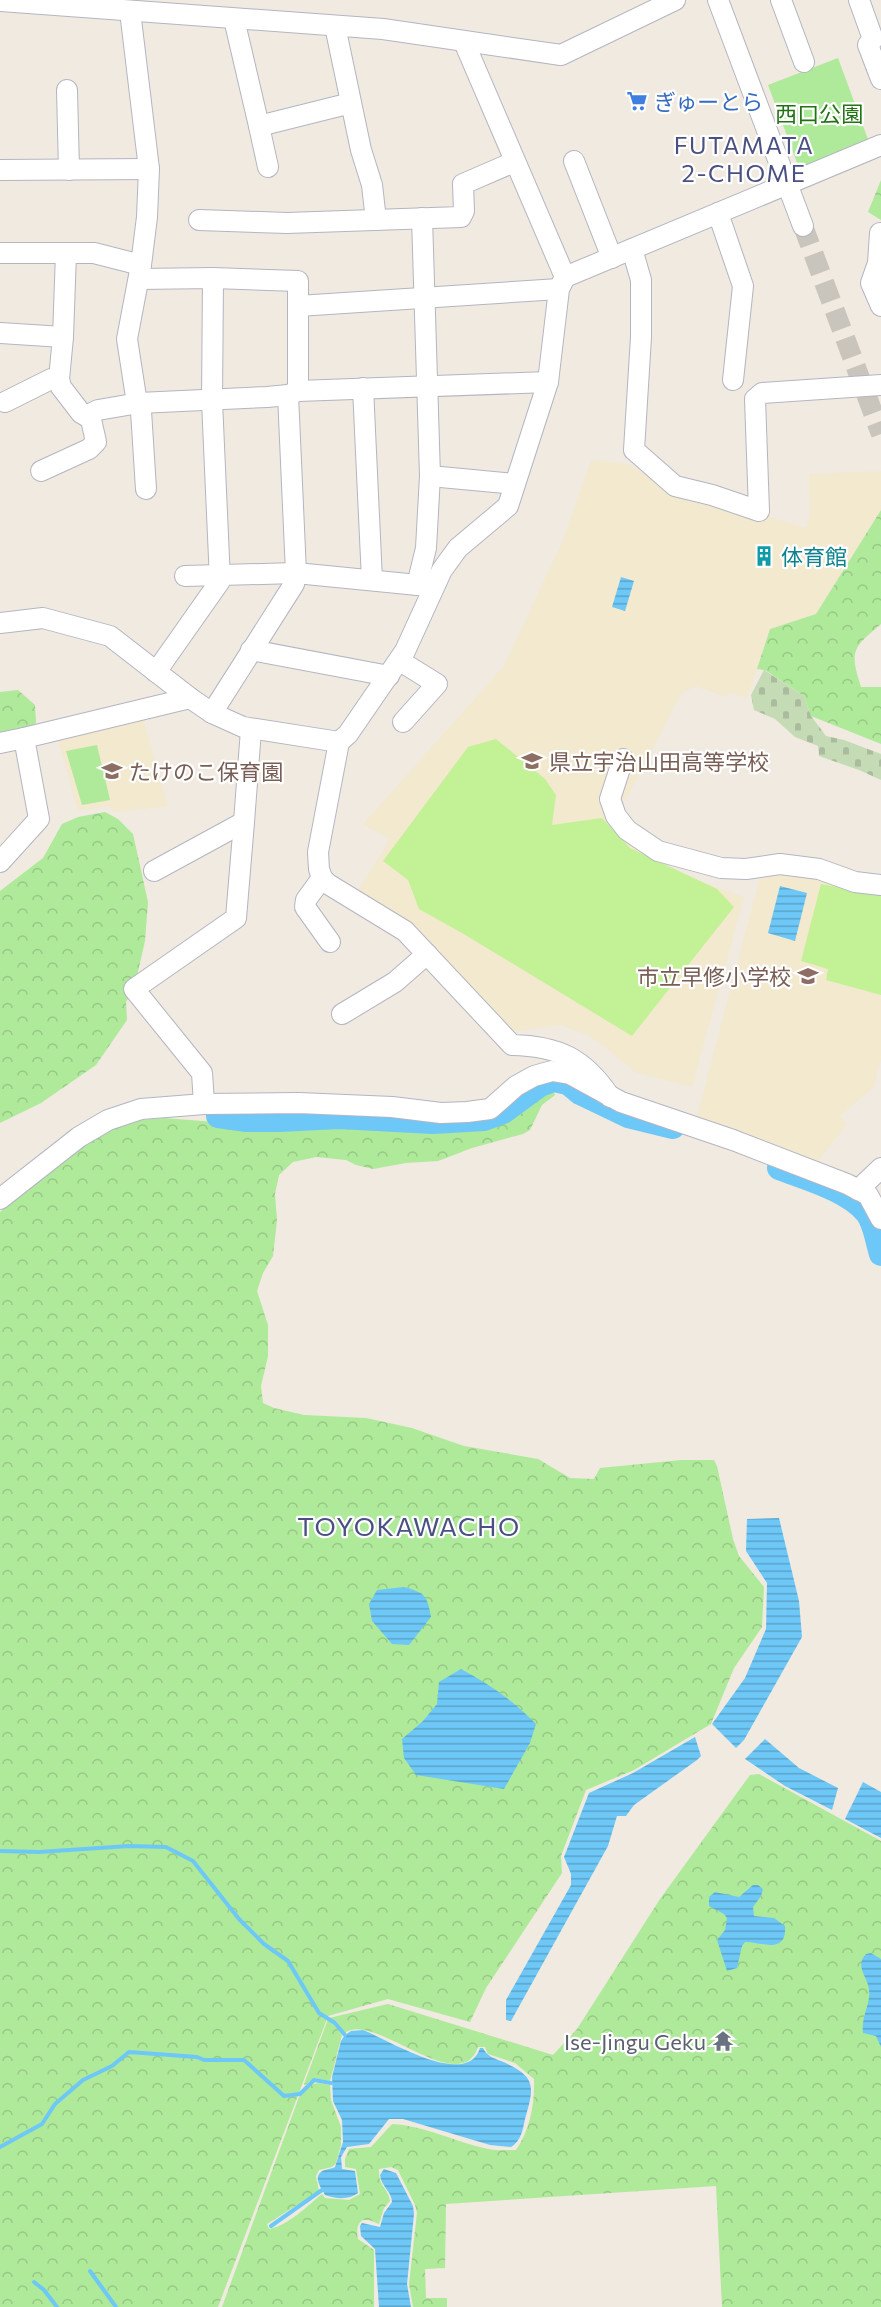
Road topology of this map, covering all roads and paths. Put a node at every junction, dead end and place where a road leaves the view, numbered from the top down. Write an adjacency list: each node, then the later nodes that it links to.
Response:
1 (675, 0): 10 (street)
2 (718, 0): 23 (street)
3 (781, 0): 11 (street)
4 (859, 0): 9 (street)
5 (0, 2): 6 (street)
6 (130, 11): 7 (street); 20 (street)
7 (234, 19): 8 (street); 15 (street)
8 (334, 26): 10 (street); 14 (street)
9 (877, 37): 12 (street)
10 (464, 42): 18 (street)
11 (804, 62)
12 (881, 79)
13 (67, 90): 22 (street)
14 (351, 103): 15 (street); 27 (street)
15 (259, 126): 19 (street)
16 (881, 145): 23 (street)
17 (574, 161): 33 (street)
18 (514, 162): 25 (street); 36 (street)
19 (268, 167)
20 (149, 169): 22 (street); 34 (street)
21 (0, 170): 22 (street)
22 (69, 170)
23 (788, 184): 24 (street); 28 (street)
24 (718, 213): 30 (street); 43 (street)
25 (422, 218): 27 (street); 37 (street)
26 (199, 220): 27 (street)
27 (376, 220)
28 (803, 226)
29 (880, 233): 39 (street)
30 (632, 249): 33 (street); 45 (street)
31 (0, 253): 32 (street)
32 (66, 254): 34 (street); 41 (street)
33 (612, 258): 36 (street)
34 (140, 272): 35 (street); 51 (street)
35 (213, 278): 38 (street); 49 (street)
36 (562, 283): 37 (street); 44 (street)
37 (425, 297): 38 (street); 46 (street)
38 (298, 306): 48 (street)
39 (881, 306)
40 (0, 333): 41 (street)
41 (63, 337): 42 (street)
42 (59, 379): 50 (street); 52 (street)
43 (733, 380)
44 (549, 382): 46 (street); 55 (street)
45 (881, 385)
46 (428, 386): 47 (street); 54 (street)
47 (363, 388): 48 (street); 60 (street)
48 (293, 393): 49 (street); 57 (street)
49 (212, 401): 51 (street); 58 (street)
50 (5, 402)
51 (139, 403): 52 (street); 56 (street)
52 (90, 415): 53 (street)
53 (41, 471)
54 (430, 476): 55 (street); 61 (street)
55 (515, 484): 61 (street)
56 (146, 489)
57 (296, 573): 58 (street); 60 (street); 63 (street)
58 (220, 575): 59 (street); 65 (street)
59 (185, 576)
60 (372, 580): 61 (street)
61 (426, 586): 64 (street)
62 (0, 623): 65 (street)
63 (251, 650): 64 (street); 67 (street)
64 (394, 668): 68 (street); 71 (street)
65 (156, 672): 66 (street)
66 (190, 698): 67 (street); 70 (street)
67 (212, 712): 69 (street)
68 (403, 722)
69 (251, 730): 71 (street); 74 (street)
70 (24, 738): 72 (street); 75 (street)
71 (339, 742): 77 (street)
72 (0, 743)
73 (623, 759): 78 (street)
74 (244, 822): 76 (street); 83 (street)
75 (0, 862)
76 (154, 872)
77 (322, 878): 79 (street); 80 (street)
78 (881, 885)
79 (330, 942)
80 (427, 954): 81 (street); 82 (street)
81 (342, 1014)
82 (610, 1097): 83 (street); 85 (street)
83 (204, 1104): 86 (street)
84 (881, 1168): 85 (street)
85 (869, 1192): 87 (street)
86 (0, 1198)
87 (881, 1219)

